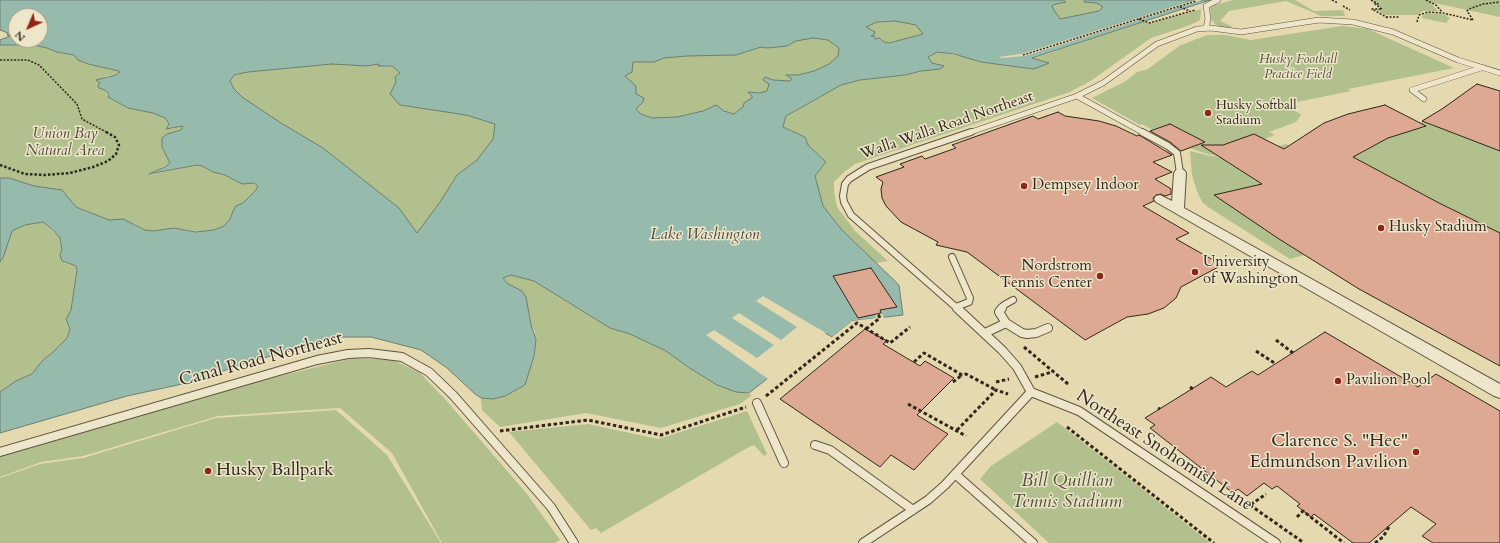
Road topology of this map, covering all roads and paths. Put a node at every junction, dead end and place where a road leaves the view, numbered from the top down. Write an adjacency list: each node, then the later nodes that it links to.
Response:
1 (1199, 0): 8 (path)
2 (1218, 0): 9 (lane)
3 (1332, 0): 7 (path)
4 (1371, 0): 13 (path)
5 (1426, 0): 11 (path)
6 (1500, 2): 11 (path)
7 (1338, 3)
8 (1179, 6): 10 (path); 12 (path)
9 (1206, 6): 10 (path); 15 (lane)
10 (1191, 11): 12 (path)
11 (1443, 13): 14 (path)
12 (1138, 19): 16 (path)
13 (1390, 20)
14 (1417, 22)
15 (1206, 28): 18 (lane, Walla Walla Road Northeast); 20 (lane, Walla Walla Road Northeast)
16 (1023, 55)
17 (0, 60): 22 (path)
18 (1481, 68): 19 (lane, Walla Walla Road Northeast); 21 (lane)
19 (1500, 73)
20 (1077, 96): 23 (lane); 28 (lane, Walla Walla Road Northeast)
21 (1424, 99)
22 (0, 165)
23 (1180, 172): 25 (street)
24 (1160, 199): 25 (street)
25 (1178, 210): 50 (street)
26 (952, 258): 28 (lane)
27 (1014, 300): 30 (lane)
28 (956, 307): 34 (lane, Walla Walla Road Northeast)
29 (878, 314): 33 (path)
30 (1006, 323): 32 (lane); 34 (lane)
31 (910, 327): 33 (path)
32 (1048, 328)
33 (866, 329): 52 (path)
34 (985, 333): 49 (lane, Walla Walla Road Northeast)
35 (1276, 340): 38 (path)
36 (1019, 344): 41 (path)
37 (1256, 351): 40 (path)
38 (1293, 353)
39 (914, 362): 42 (path)
40 (1276, 364)
41 (1052, 371): 43 (path); 47 (path)
42 (962, 375): 45 (path); 48 (path)
43 (1033, 378)
44 (1010, 379): 46 (path)
45 (953, 382)
46 (996, 382)
47 (1068, 384)
48 (996, 390): 51 (path); 55 (path)
49 (1031, 392): 61 (lane); 70 (lane, Northeast Snohomish Lane)
50 (1500, 392)
51 (1008, 394)
52 (757, 403): 56 (path); 60 (lane)
53 (908, 404): 55 (path)
54 (1067, 427): 69 (path)
55 (957, 430): 57 (path)
56 (488, 435): 59 (lane, Canal Road Northeast); 66 (lane, Canal Road Northeast)
57 (966, 436)
58 (815, 445): 63 (lane)
59 (0, 452)
60 (784, 463)
61 (955, 474): 63 (lane); 68 (lane)
62 (1266, 494): 71 (path)
63 (913, 510): 67 (lane)
64 (1297, 517): 72 (path)
65 (1390, 525): 73 (path)
66 (574, 543)
67 (863, 543)
68 (1033, 543)
69 (1214, 543)
70 (1276, 543)
71 (1304, 543)
72 (1344, 543)
73 (1375, 543)

